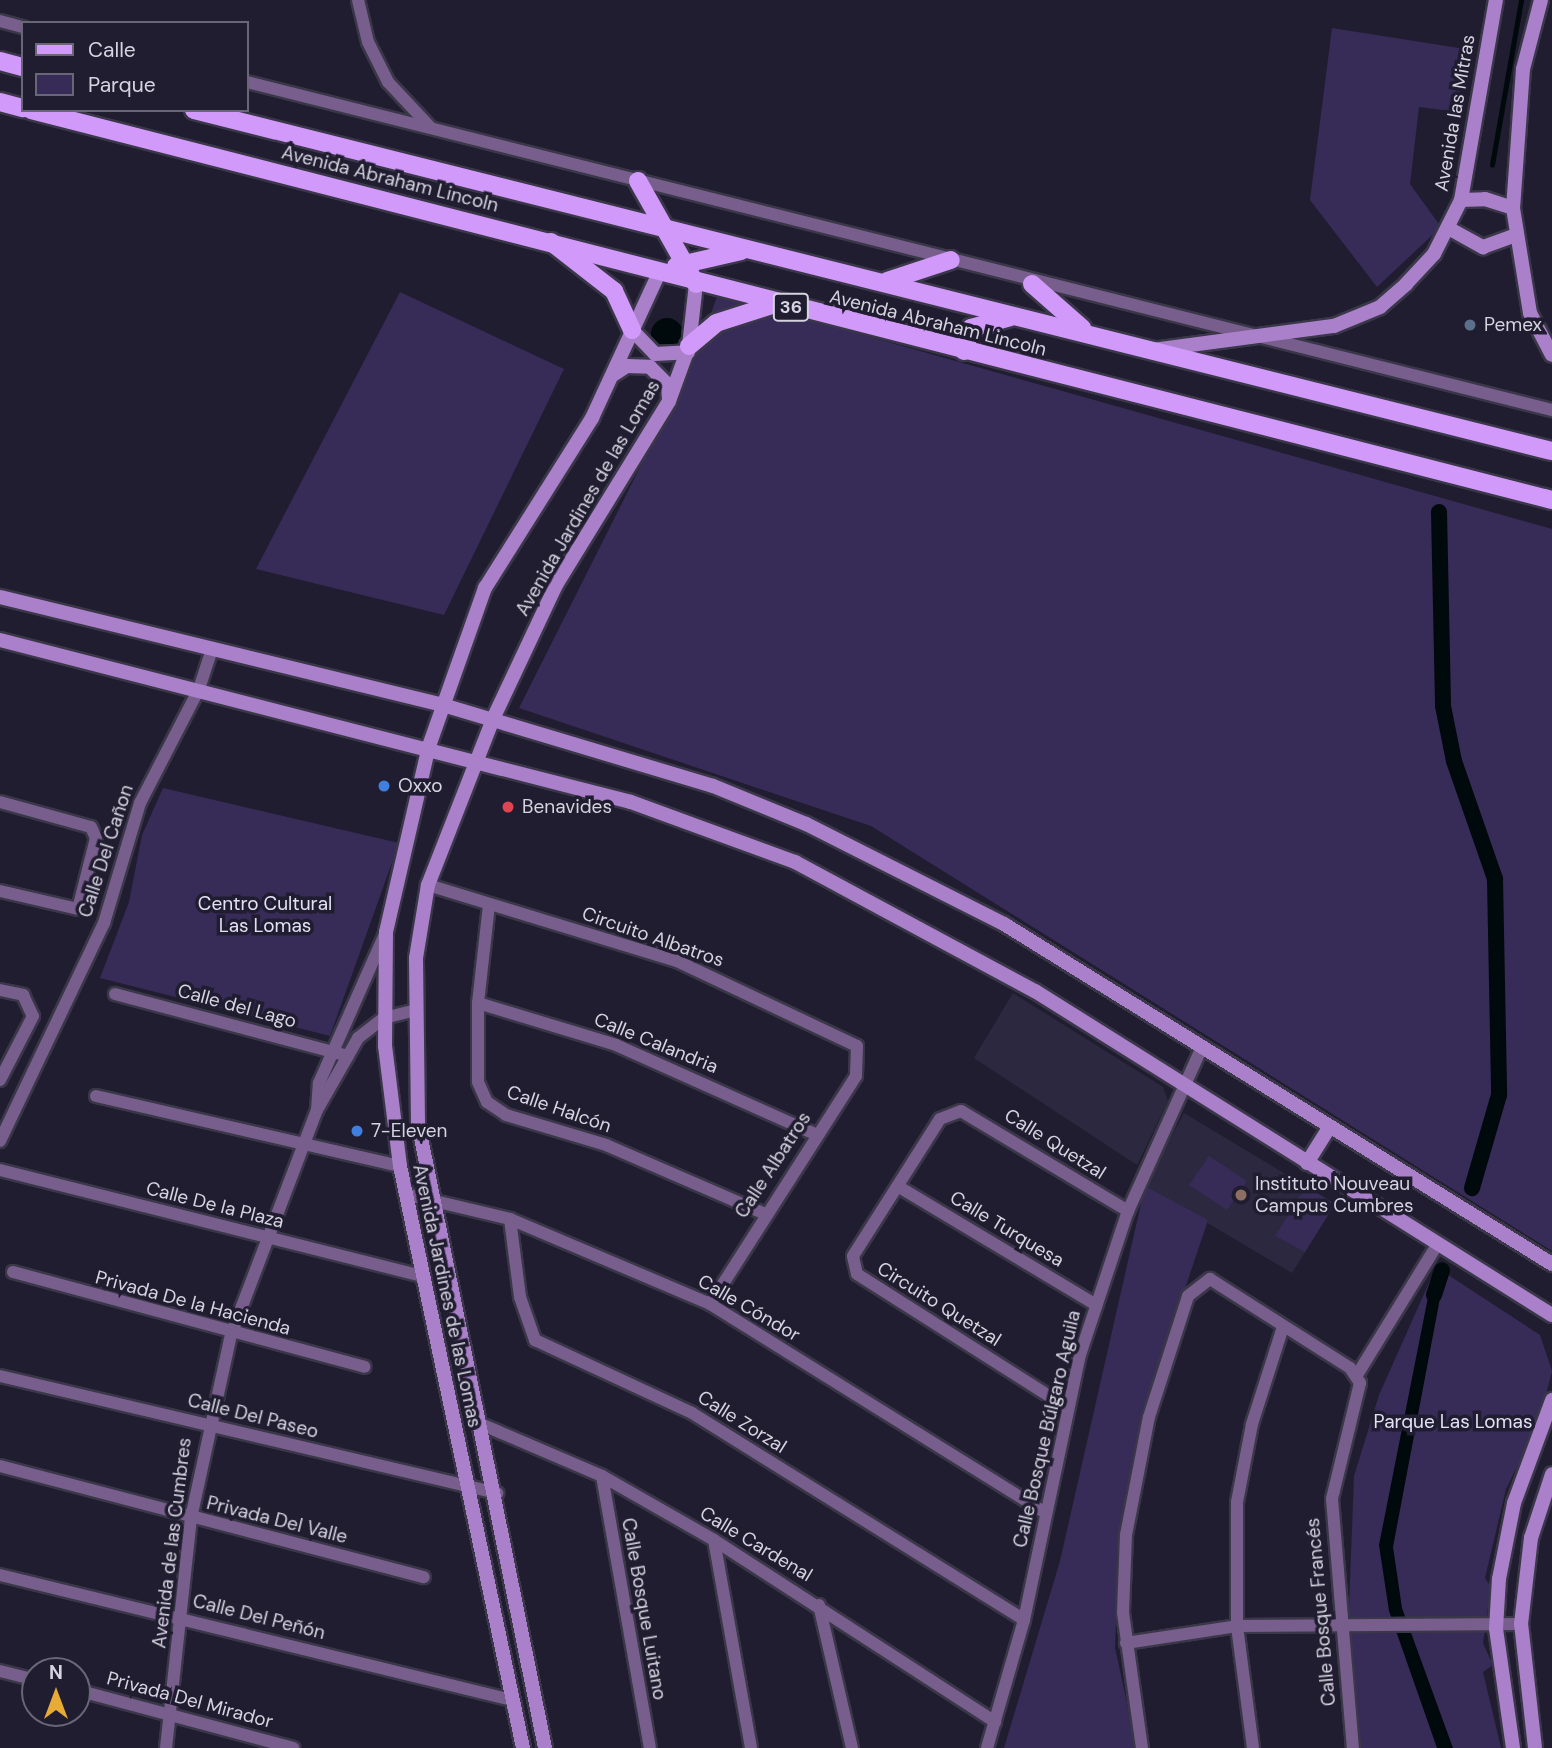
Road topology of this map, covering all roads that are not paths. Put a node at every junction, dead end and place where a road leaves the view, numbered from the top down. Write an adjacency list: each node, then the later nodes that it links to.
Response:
1 (358, 0): 13 (street)
2 (1496, 0): 15 (street, Avenida las Mitras)
3 (1541, 0): 16 (street)
4 (0, 21): 5 (street)
5 (21, 26)
6 (0, 61): 7 (main road)
7 (21, 66)
8 (248, 82): 13 (street)
9 (0, 103): 10 (main road)
10 (21, 108)
11 (39, 112): 20 (main road, Avenida Abraham Lincoln / 36)
12 (202, 112): 17 (main road, 36)
13 (431, 128): 14 (street)
14 (638, 181): 17 (main road); 22 (street)
15 (1461, 200): 16 (street); 18 (street, Avenida las Mitras)
16 (1513, 208): 19 (street)
17 (662, 228): 21 (main road, 36); 23 (main road)
18 (1450, 229): 19 (street); 32 (street, Avenida las Mitras)
19 (1514, 236): 36 (street)
20 (548, 240): 24 (main road, Avenida Abraham Lincoln / 36); 30 (main road)
21 (751, 249): 23 (main road); 25 (main road, 36)
22 (951, 260): 25 (main road); 27 (street)
23 (684, 263): 24 (main road); 26 (main road)
24 (658, 275): 26 (main road, Avenida Abraham Lincoln / 36); 30 (street, Avenida Jardines de las Lomas)
25 (886, 281): 29 (main road, 36)
26 (696, 284): 28 (main road, Avenida Abraham Lincoln / 36); 33 (street, Avenida Jardines de las Lomas)
27 (1032, 284): 31 (main road); 32 (street)
28 (779, 304): 33 (main road); 35 (main road, Avenida Abraham Lincoln / 36)
29 (1022, 316): 31 (main road, 36); 35 (main road)
30 (632, 330): 33 (street); 37 (street, Avenida Jardines de las Lomas)
31 (1085, 330): 34 (main road, 36)
32 (1237, 334): 34 (street, Avenida las Mitras); 39 (street)
33 (688, 349): 38 (street, Avenida Jardines de las Lomas)
34 (1153, 350): 40 (main road, 36)
35 (964, 351): 41 (main road, Avenida Abraham Lincoln / 36)
36 (1552, 355)
37 (613, 375): 38 (street); 46 (street, Avenida Jardines de las Lomas)
38 (669, 401): 47 (street, Avenida Jardines de las Lomas)
39 (1552, 410)
40 (1552, 451)
41 (1552, 500)
42 (0, 597): 44 (street)
43 (0, 640): 45 (street)
44 (212, 649): 45 (street, Calle Del Cañon); 46 (street)
45 (199, 689): 48 (street); 71 (street, Calle Del Cañon)
46 (443, 705): 47 (street); 48 (street, Avenida Jardines de las Lomas)
47 (493, 719): 49 (street, Avenida Jardines de las Lomas); 61 (street)
48 (429, 746): 49 (street); 54 (street, Avenida Jardines de las Lomas)
49 (476, 760): 51 (street, Avenida Jardines de las Lomas); 65 (street)
50 (0, 802): 52 (street)
51 (428, 885): 53 (street, Circuito Albatros); 58 (street, Avenida Jardines de las Lomas)
52 (0, 891)
53 (489, 905): 57 (street, Calle Halcón); 60 (street, Circuito Albatros)
54 (386, 932): 59 (street, Avenida Jardines de las Lomas); 62 (street, Avenida de las Cumbres)
55 (0, 989): 64 (street)
56 (115, 994): 62 (street, Calle del Lago)
57 (478, 1003): 70 (street, Calle Calandria); 80 (street, Calle Halcón)
58 (413, 1011): 59 (street, Avenida de las Cumbres); 78 (street, Avenida Jardines de las Lomas)
59 (384, 1018): 63 (street, Avenida de las Cumbres); 74 (street, Avenida Jardines de las Lomas)
60 (857, 1046): 70 (street, Calle Albatros)
61 (1201, 1049): 65 (street, Calle Bosque Búlgaro Aguila); 69 (street)
62 (333, 1051): 63 (street, Calle del Lago); 67 (street, Avenida de las Cumbres)
63 (348, 1056): 67 (street, Avenida de las Cumbres)
64 (0, 1080)
65 (1183, 1085): 73 (street); 79 (street, Calle Bosque Búlgaro Aguila)
66 (96, 1096): 72 (street)
67 (317, 1110): 72 (street, Avenida de las Cumbres)
68 (961, 1111): 76 (street, Circuito Quetzal); 79 (street, Calle Quetzal)
69 (1328, 1130): 73 (street); 84 (street)
70 (815, 1134): 80 (street, Calle Albatros)
71 (0, 1141)
72 (303, 1146): 74 (street); 82 (street, Avenida de las Cumbres)
73 (1307, 1163): 83 (street)
74 (400, 1166): 77 (street, Avenida Jardines de las Lomas)
75 (0, 1171): 82 (street, Calle De la Plaza)
76 (899, 1187): 88 (street, Calle Turquesa); 96 (street, Circuito Quetzal)
77 (405, 1194): 78 (street, Calle Cóndor); 86 (street, Avenida Jardines de las Lomas)
78 (434, 1199): 81 (street, Calle Cóndor); 98 (street, Avenida Jardines de las Lomas)
79 (1128, 1211): 88 (street, Calle Bosque Búlgaro Aguila)
80 (763, 1213): 87 (street, Calle Albatros)
81 (510, 1219): 87 (street, Calle Cóndor); 111 (street, Calle Zorzal)
82 (263, 1238): 86 (street, Calle De la Plaza); 91 (street, Avenida de las Cumbres)
83 (1437, 1245): 89 (street); 93 (street)
84 (1552, 1264)
85 (13, 1272): 91 (street, Privada De la Hacienda)
86 (421, 1276): 102 (street, Avenida Jardines de las Lomas)
87 (710, 1304): 104 (street, Calle Cóndor)
88 (1096, 1305): 96 (street, Calle Bosque Búlgaro Aguila)
89 (1552, 1315)
90 (1283, 1327): 93 (street); 114 (street); 116 (street)
91 (230, 1335): 92 (street, Privada De la Hacienda); 97 (street, Avenida de las Cumbres)
92 (365, 1367)
93 (1357, 1375): 112 (street, Calle Bosque Francés)
94 (0, 1376): 97 (street, Calle Del Paseo)
95 (1552, 1400): 115 (street)
96 (1068, 1408): 104 (street, Calle Bosque Búlgaro Aguila)
97 (206, 1424): 102 (street, Calle Del Paseo); 105 (street, Avenida de las Cumbres)
98 (483, 1425): 101 (street, Calle Cardenal); 103 (street, Avenida Jardines de las Lomas)
99 (0, 1466): 105 (street, Privada Del Valle)
100 (1552, 1474): 113 (street)
101 (602, 1476): 106 (street, Calle Cardenal); 127 (street, Calle Bosque Luitano)
102 (467, 1487): 103 (street, Calle Del Paseo); 120 (street, Avenida Jardines de las Lomas)
103 (497, 1493): 126 (street, Avenida Jardines de las Lomas)
104 (1046, 1513): 111 (street, Calle Bosque Búlgaro Aguila)
105 (191, 1518): 108 (street, Privada Del Valle); 110 (street, Avenida de las Cumbres)
106 (714, 1540): 109 (street, Calle Cardenal); 128 (street)
107 (0, 1575): 110 (street, Calle Del Peñón)
108 (424, 1577)
109 (819, 1605): 122 (street, Calle Cardenal); 129 (street)
110 (181, 1618): 120 (street, Calle Del Peñón); 121 (street, Avenida de las Cumbres)
111 (1024, 1620): 122 (street, Calle Bosque Búlgaro Aguila)
112 (1339, 1624): 114 (street); 115 (street); 133 (street, Calle Bosque Francés)
113 (1521, 1624): 115 (street); 135 (street)
114 (1237, 1626): 116 (street); 132 (street)
115 (1496, 1629): 134 (street)
116 (1126, 1643): 131 (street)
117 (0, 1671): 118 (street)
118 (21, 1676)
119 (91, 1694): 121 (street, Privada Del Mirador)
120 (508, 1699): 125 (street, Avenida Jardines de las Lomas)
121 (169, 1713): 123 (street, Avenida de las Cumbres); 124 (street, Privada Del Mirador)
122 (995, 1722): 130 (street, Calle Bosque Búlgaro Aguila)
123 (166, 1748)
124 (293, 1748)
125 (523, 1748)
126 (545, 1748)
127 (650, 1748)
128 (751, 1748)
129 (852, 1748)
130 (987, 1748)
131 (1142, 1748)
132 (1252, 1748)
133 (1353, 1748)
134 (1513, 1748)
135 (1535, 1748)

